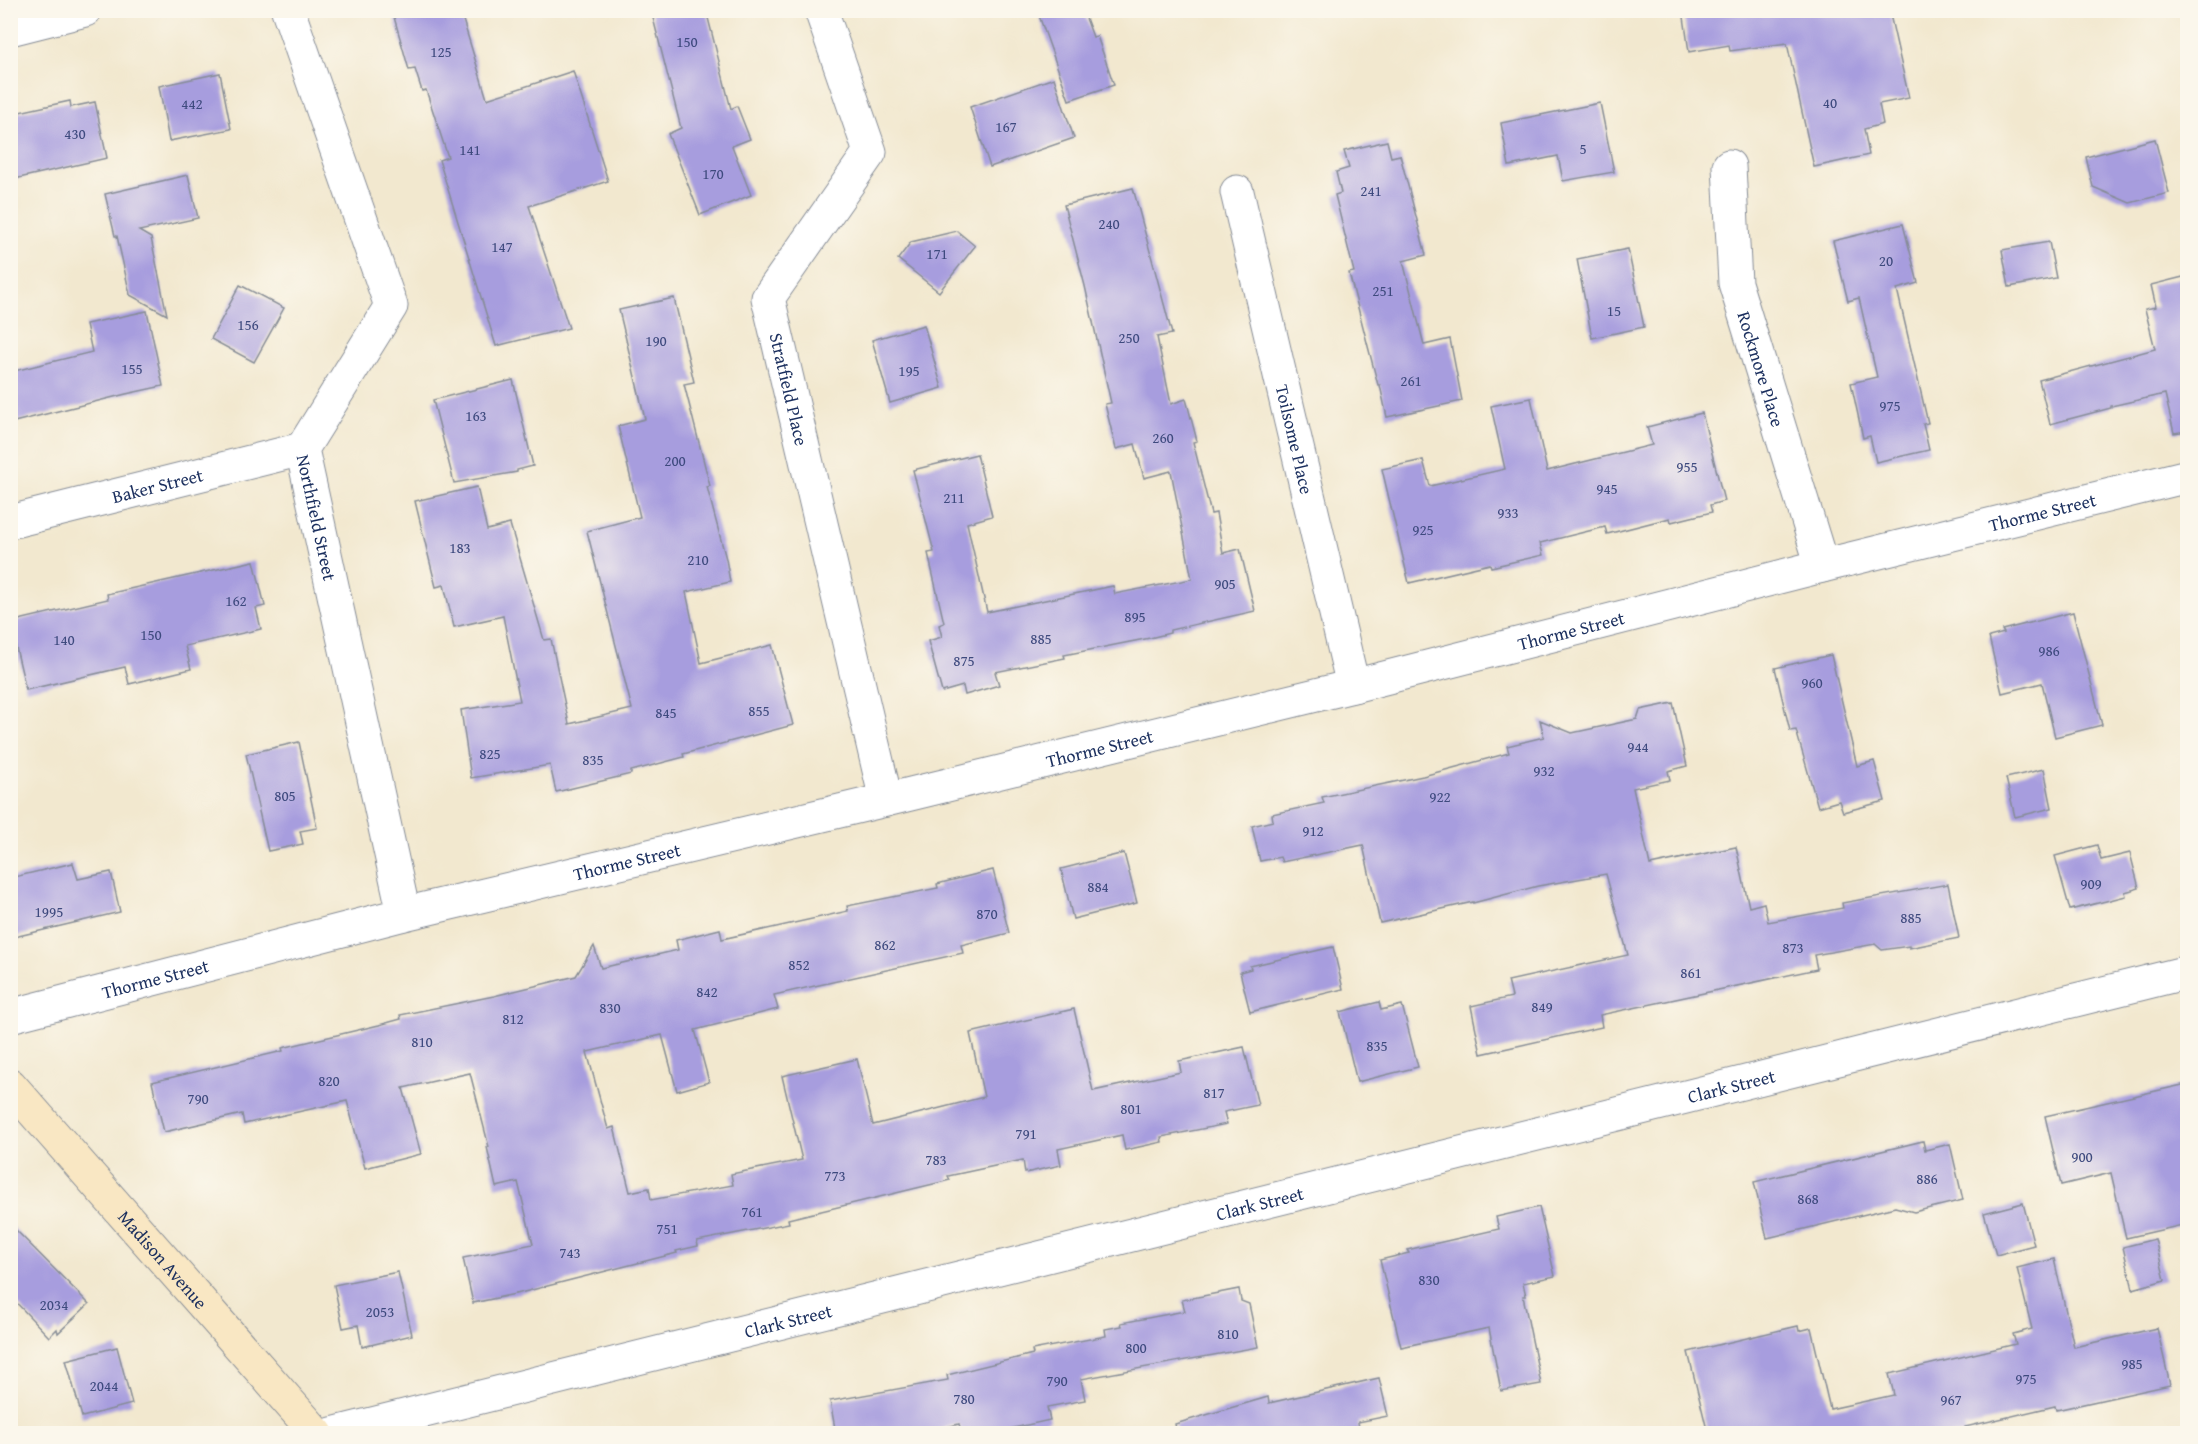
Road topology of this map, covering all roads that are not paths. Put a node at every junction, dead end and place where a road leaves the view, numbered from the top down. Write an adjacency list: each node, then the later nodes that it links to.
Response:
1 (86, 10): 4 (street)
2 (288, 10): 7 (street, Northfield Street)
3 (820, 10): 12 (street, Stratfield Place)
4 (10, 29)
5 (1729, 166): 10 (street, Rockmore Place)
6 (1237, 192): 11 (street, Toilsome Place)
7 (302, 449): 9 (street, Baker Street); 13 (street, Northfield Street)
8 (2187, 476): 10 (street, Thorme Street)
9 (10, 522)
10 (1822, 566): 11 (street, Thorme Street)
11 (1353, 686): 12 (street, Thorme Street)
12 (886, 800): 13 (street, Thorme Street)
13 (404, 914): 15 (street, Thorme Street)
14 (2187, 972): 18 (street, Clark Street)
15 (10, 1016)
16 (10, 1085): 17 (main road, Madison Avenue)
17 (317, 1434)
18 (332, 1434)

